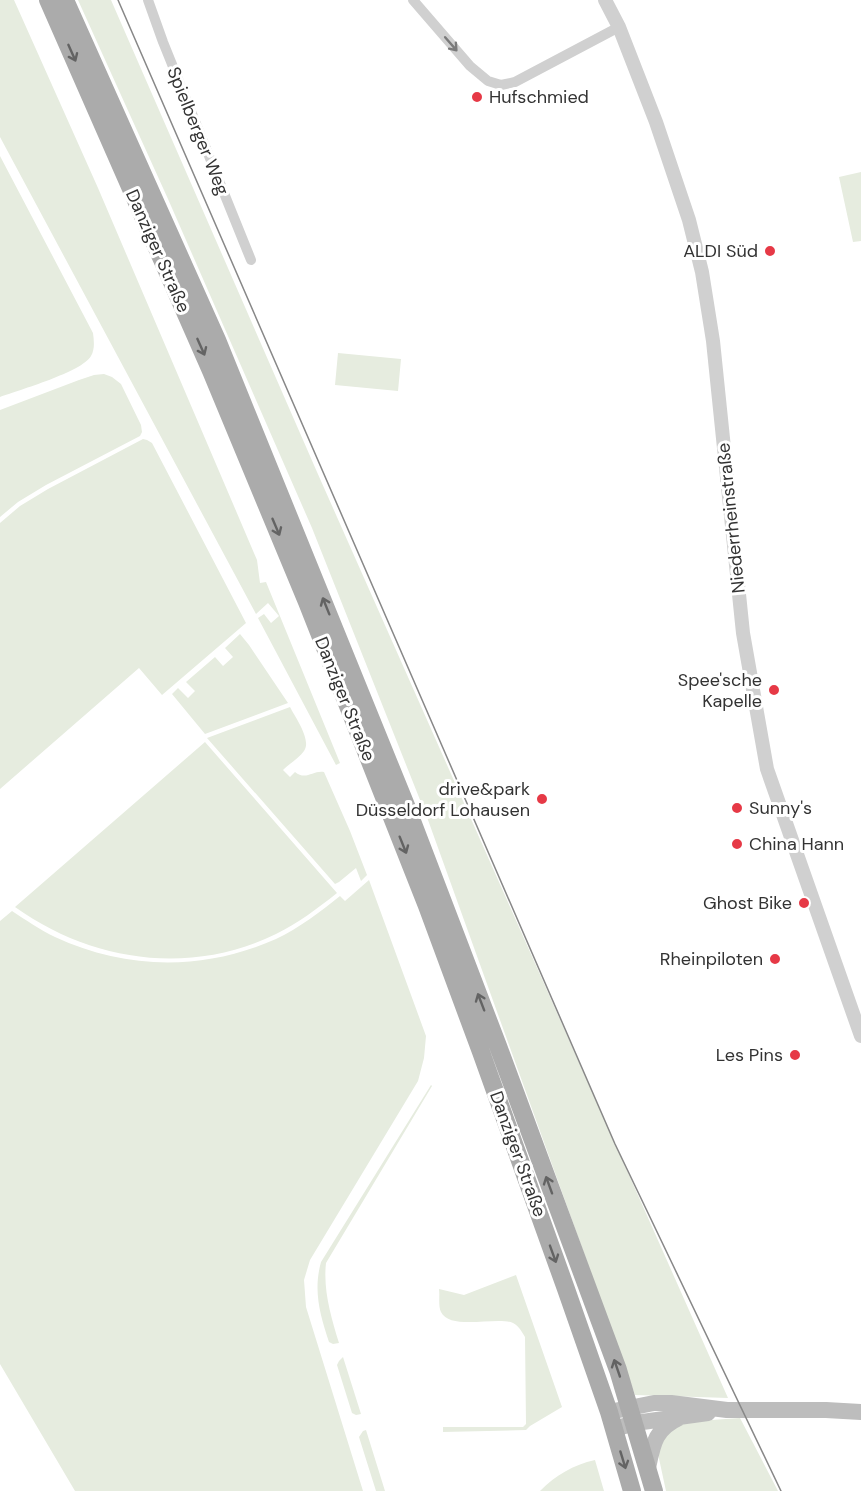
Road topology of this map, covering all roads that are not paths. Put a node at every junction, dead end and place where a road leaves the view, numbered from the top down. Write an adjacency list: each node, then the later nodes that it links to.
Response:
1 (48, 0): 13 (main road, Danziger Straße, one-way to 13)
2 (65, 0): 11 (main road, Danziger Straße, one-way to 2)
3 (148, 0): 7 (street, Spielberger Weg)
4 (413, 0): 6 (street, one-way to 6)
5 (604, 0): 6 (street, Niederrheinstraße)
6 (619, 27): 8 (street, Niederrheinstraße)
7 (251, 261)
8 (861, 1036)
9 (727, 1410): 10 (main road); 11 (main road); 12 (main road)
10 (861, 1412)
11 (632, 1415): 12 (main road); 13 (main road); 14 (main road, Danziger Straße)
12 (681, 1417): 14 (main road)
13 (611, 1420): 15 (main road, Danziger Straße, one-way to 15)
14 (648, 1468): 16 (main road, Danziger Straße)
15 (632, 1491)
16 (654, 1491)

